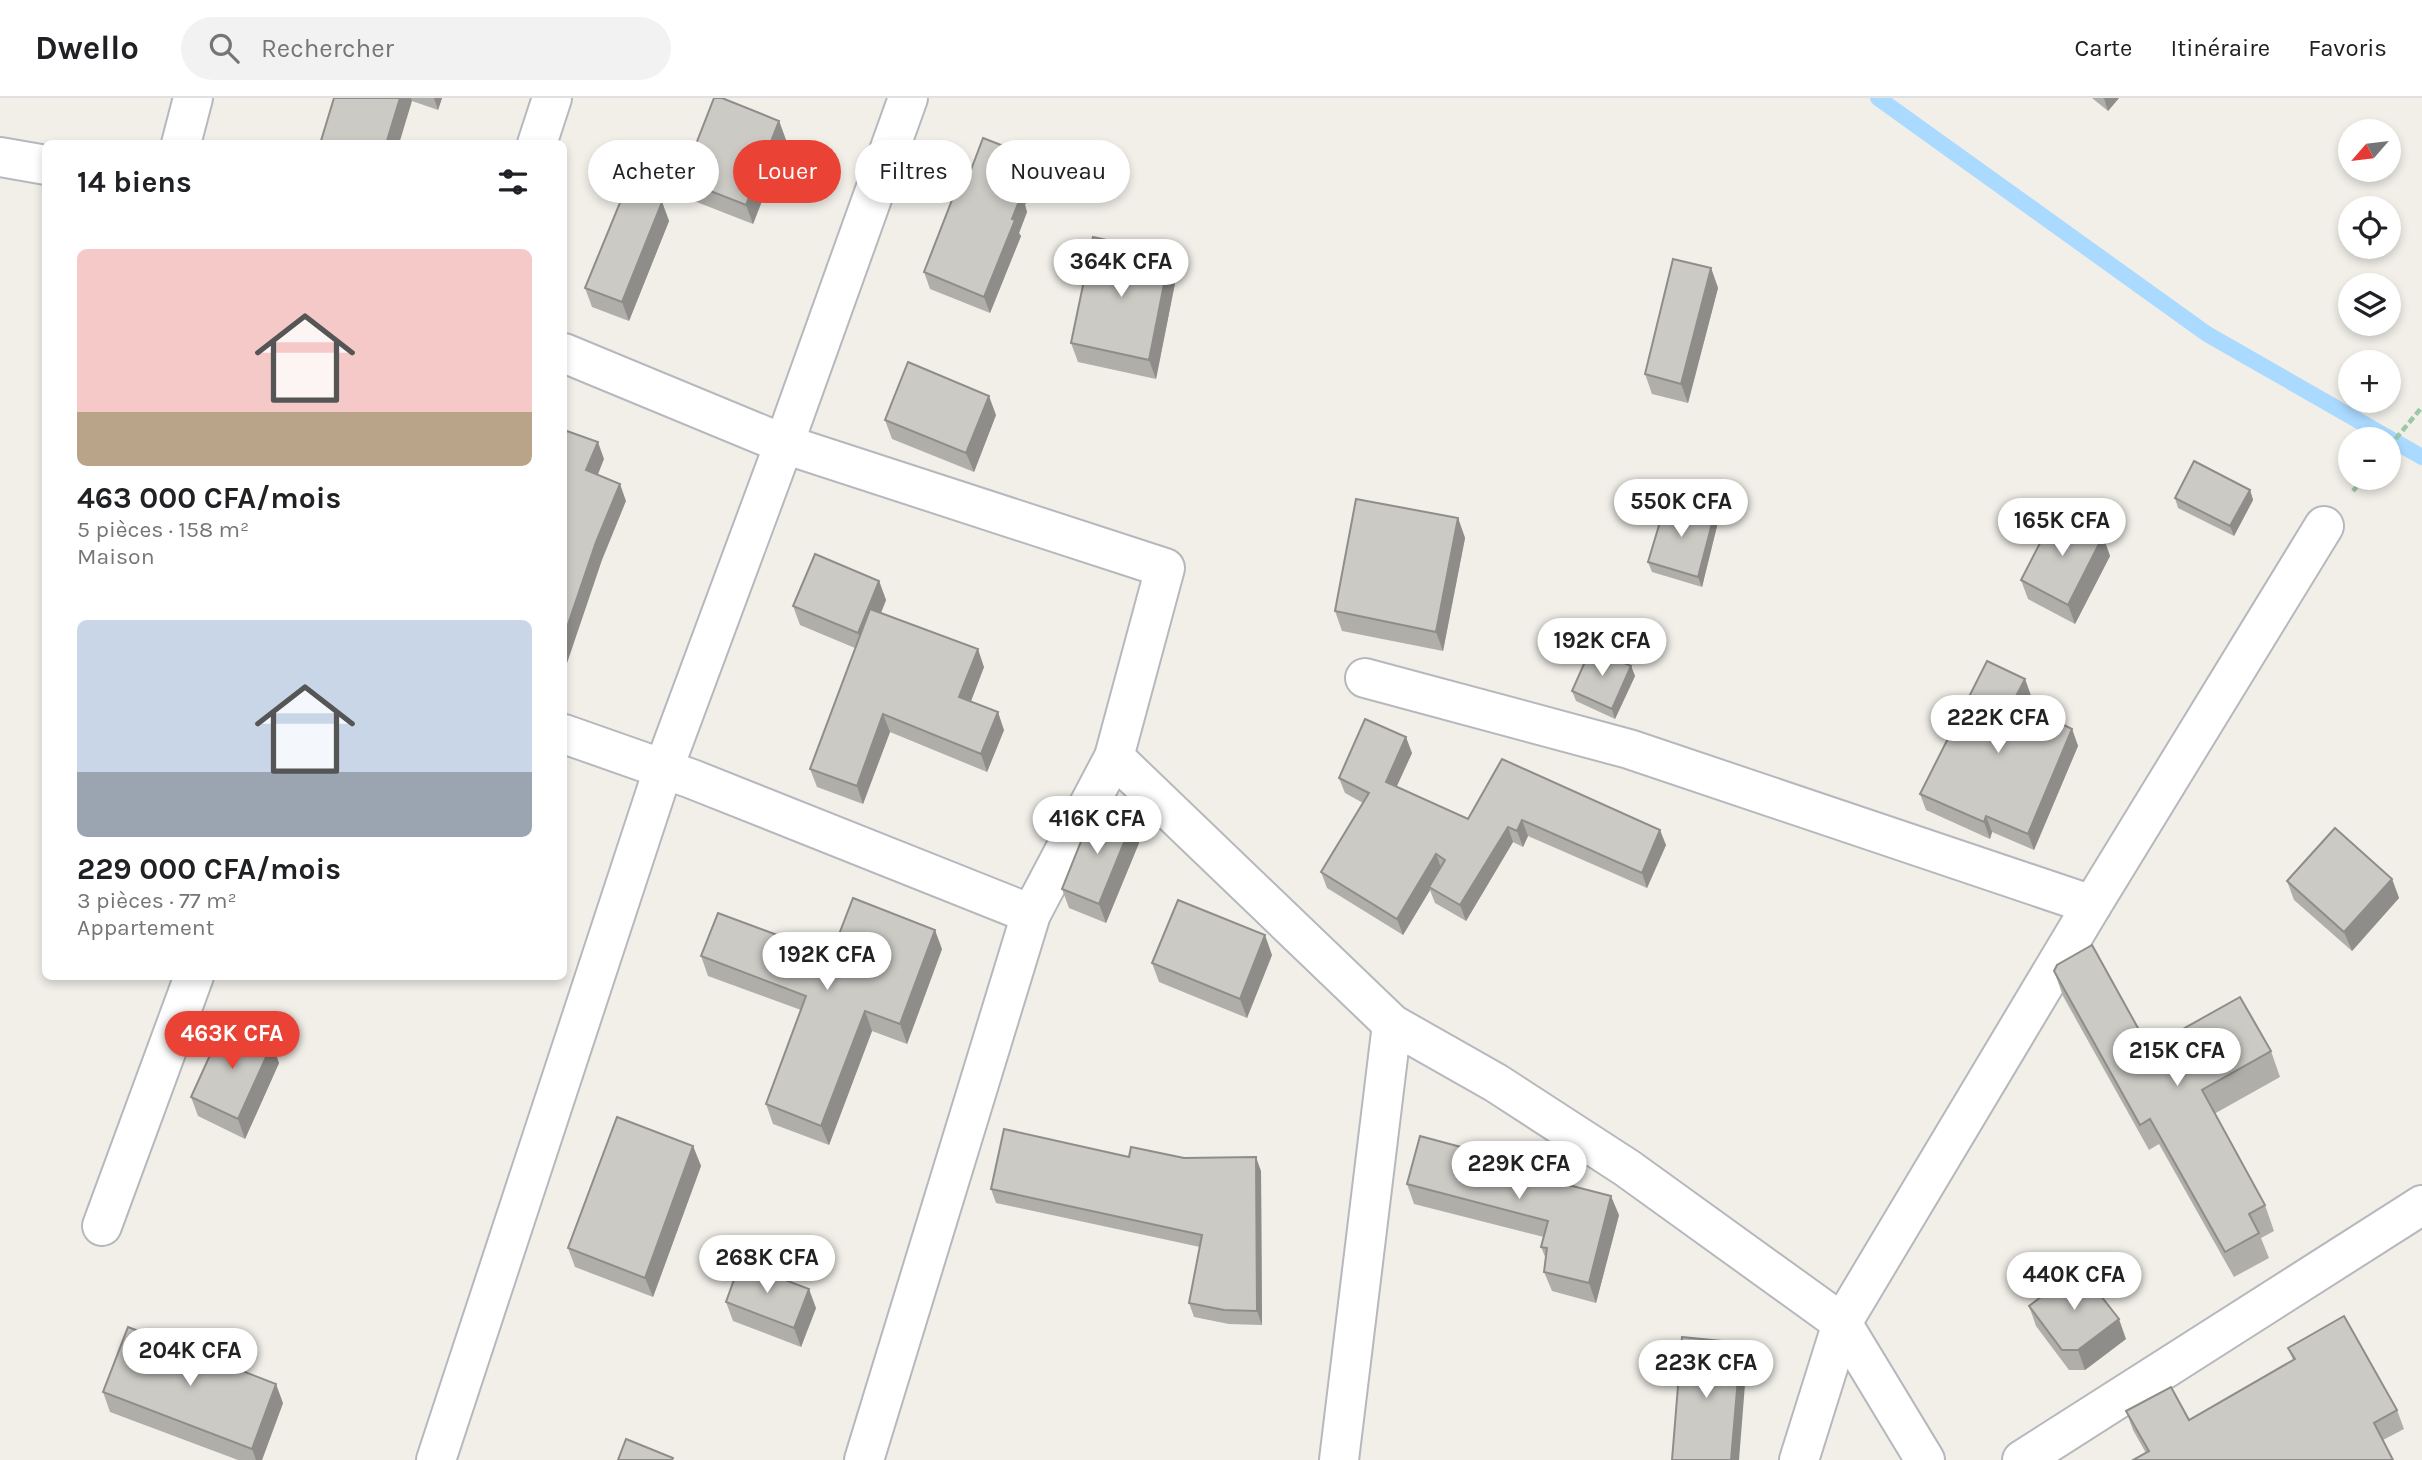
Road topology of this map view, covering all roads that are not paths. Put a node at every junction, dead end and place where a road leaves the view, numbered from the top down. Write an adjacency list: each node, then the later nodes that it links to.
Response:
1 (193, 98): 4 (street)
2 (552, 98): 5 (street)
3 (908, 98): 9 (street)
4 (182, 140)
5 (538, 140)
6 (0, 156): 7 (street)
7 (42, 164)
8 (567, 354): 9 (street)
9 (784, 444): 13 (street); 14 (street)
10 (2324, 526): 15 (street)
11 (1365, 678): 15 (street)
12 (567, 735): 14 (street)
13 (1114, 757): 16 (street); 18 (street)
14 (663, 770): 16 (street); 22 (street)
15 (2092, 905): 21 (street)
16 (1031, 914): 23 (street)
17 (193, 980): 20 (street)
18 (1392, 1024): 21 (street); 24 (street)
19 (2422, 1205): 27 (street)
20 (102, 1226)
21 (1842, 1323): 25 (street); 26 (street)
22 (436, 1460)
23 (863, 1460)
24 (1339, 1460)
25 (1799, 1460)
26 (1926, 1460)
27 (2022, 1460)

